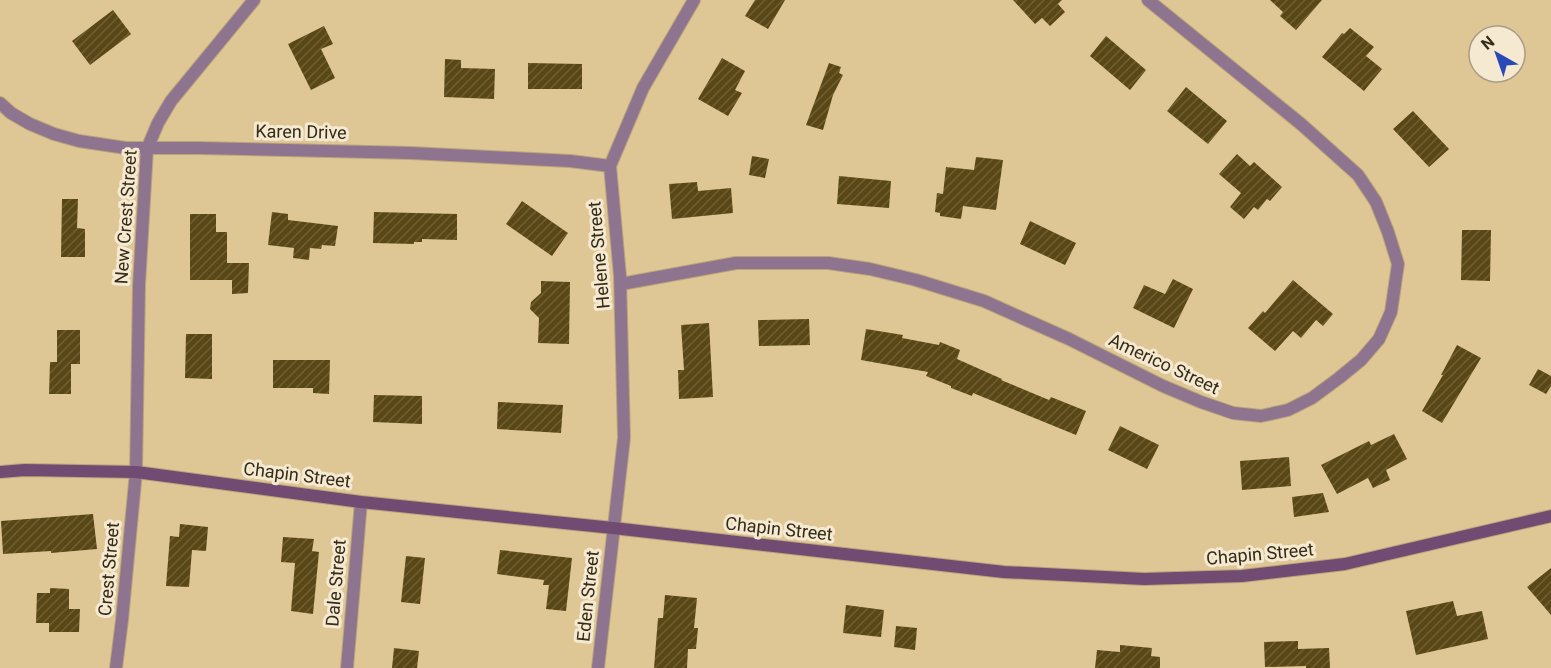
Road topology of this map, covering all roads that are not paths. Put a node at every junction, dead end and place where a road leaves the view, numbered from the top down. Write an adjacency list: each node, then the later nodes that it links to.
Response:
1 (254, 0): 5 (street, New Crest Street)
2 (694, 0): 6 (street, Helene Street)
3 (1148, 0): 7 (street, Americo Street)
4 (0, 103): 5 (street, Karen Drive)
5 (147, 148): 6 (street, Karen Drive); 9 (street, New Crest Street)
6 (610, 165): 7 (street, Helene Street)
7 (621, 284): 12 (street, Helene Street)
8 (0, 472): 9 (main road, Chapin Street)
9 (136, 472): 10 (main road, Chapin Street); 13 (street, Crest Street)
10 (361, 502): 12 (main road, Chapin Street); 14 (street, Dale Street)
11 (1551, 516): 12 (main road, Chapin Street)
12 (613, 528): 15 (street, Eden Street)
13 (116, 668)
14 (347, 668)
15 (598, 668)

